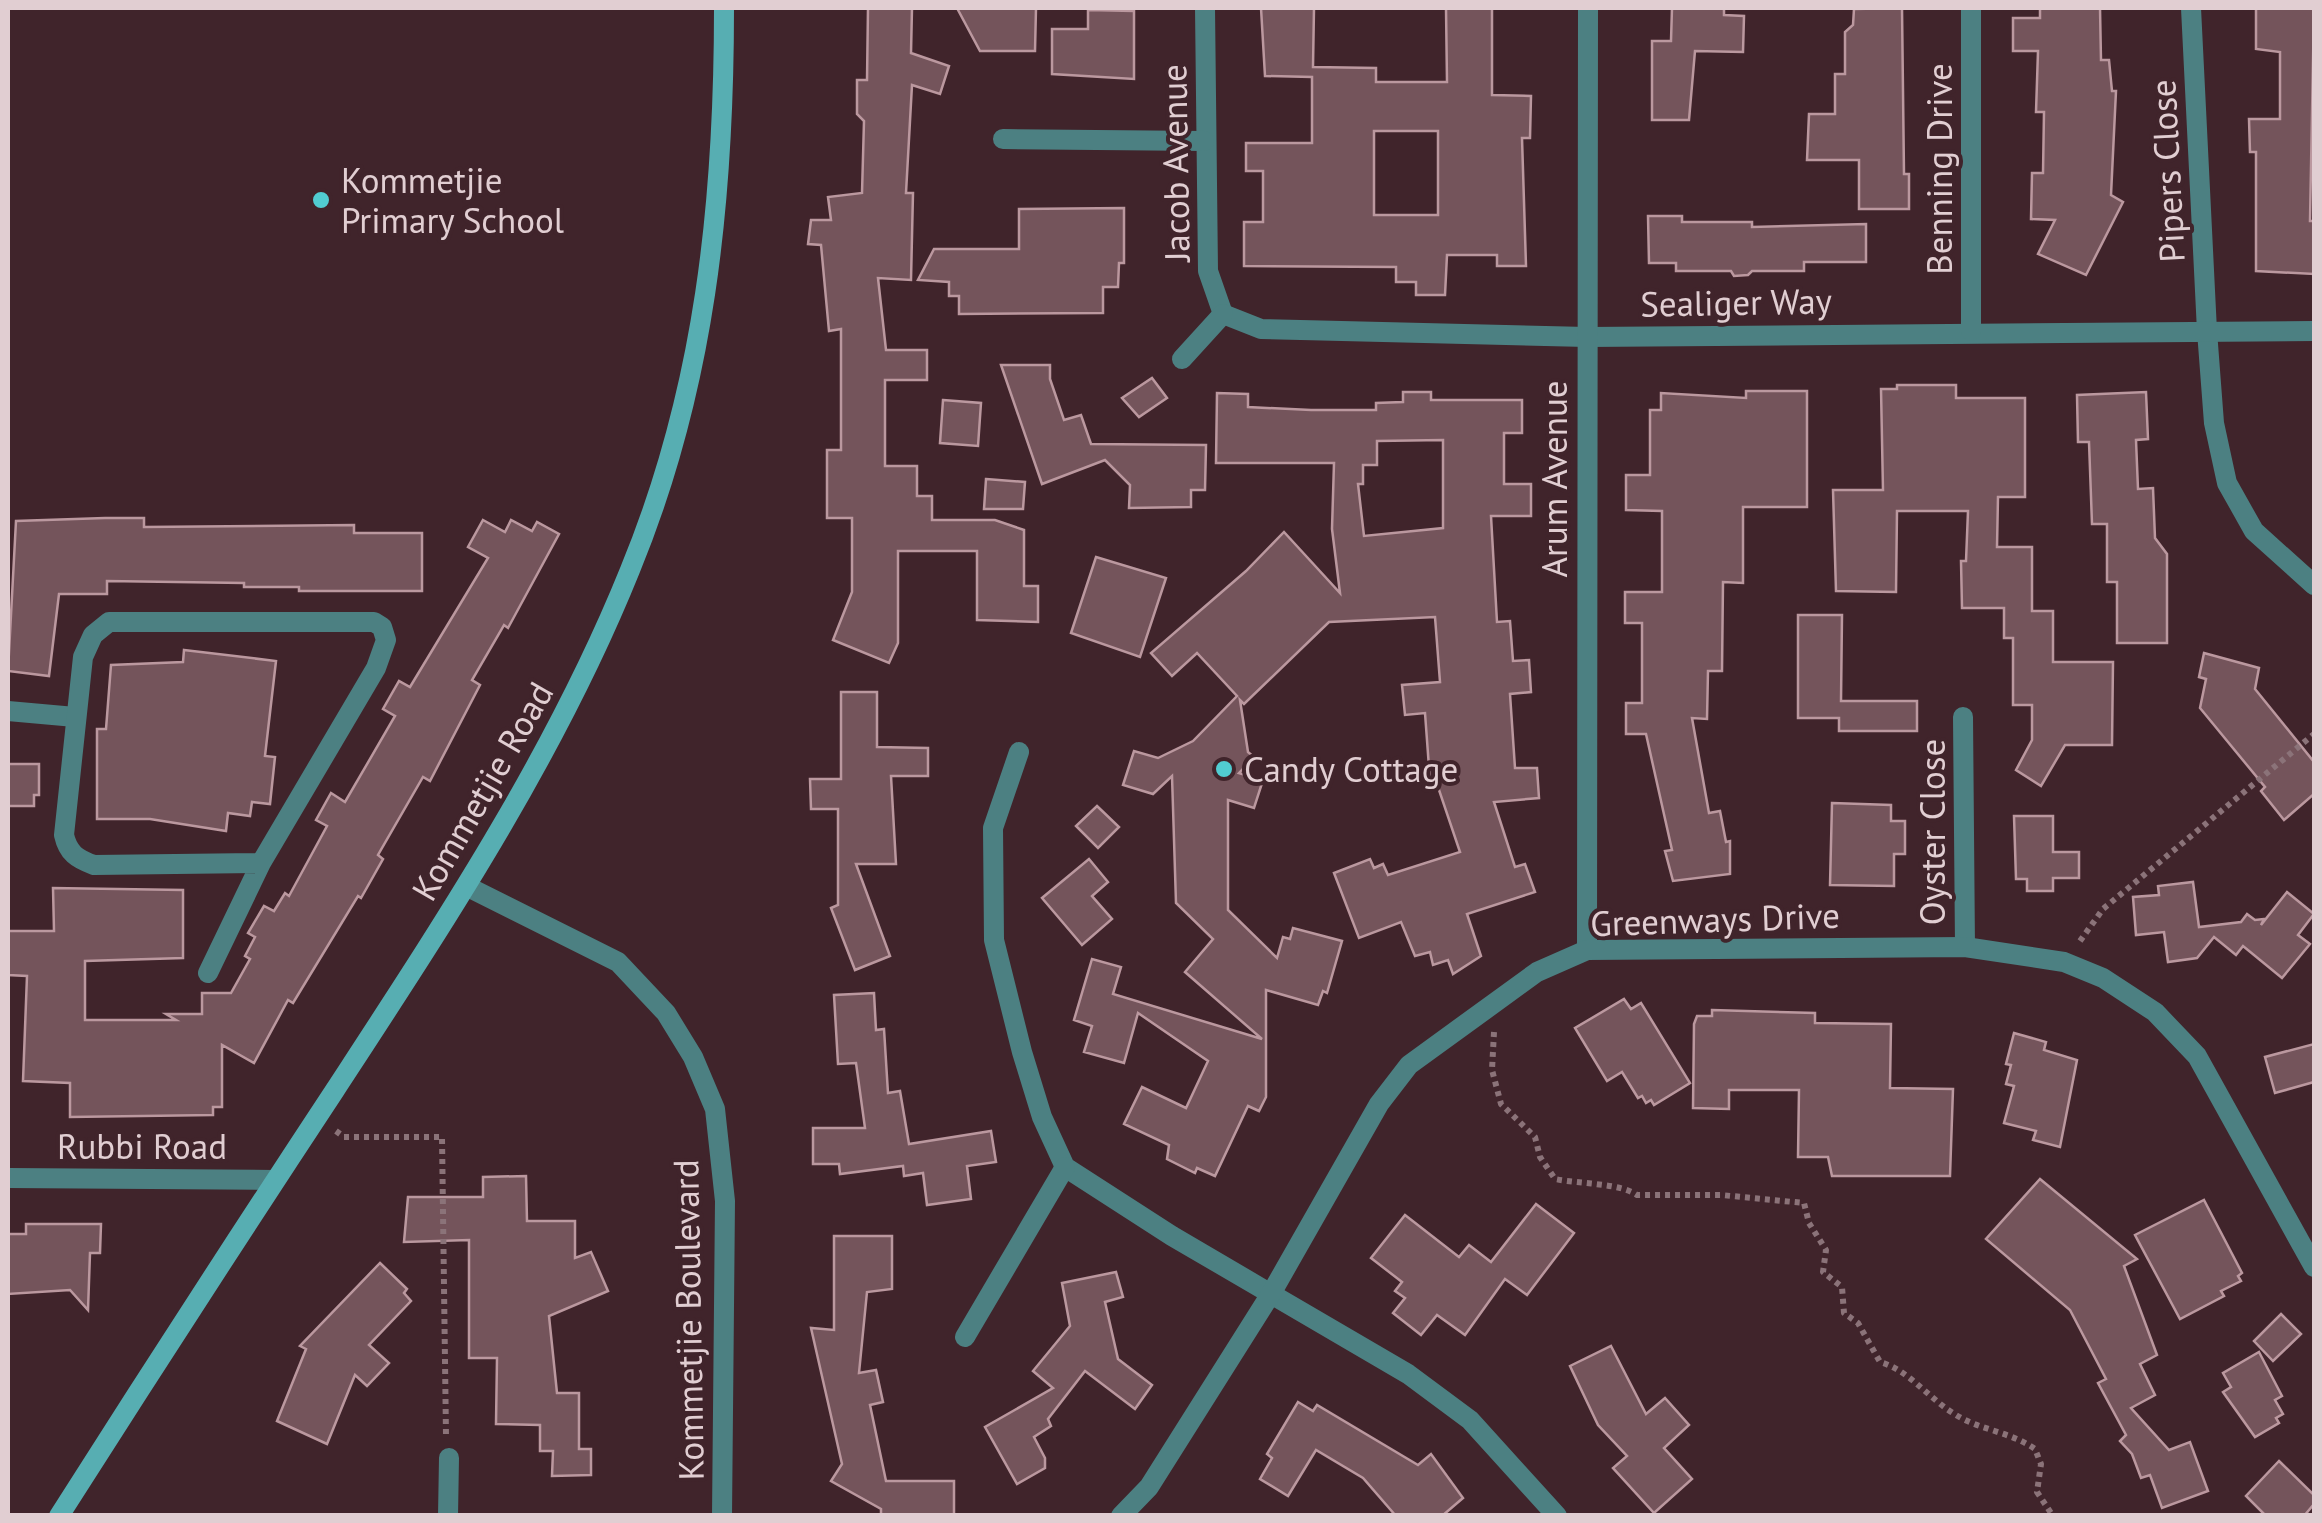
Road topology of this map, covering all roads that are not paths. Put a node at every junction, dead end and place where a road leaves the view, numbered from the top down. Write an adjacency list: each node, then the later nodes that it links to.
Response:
1 (724, 8): 20 (main road, Kommetjie Road)
2 (1205, 8): 7 (street, Jacob Avenue)
3 (1588, 8): 12 (street, Arum Avenue)
4 (1971, 8): 11 (street, Benning Drive)
5 (2191, 8): 9 (street, Pipers Close)
6 (1002, 139): 7 (street)
7 (1204, 140): 8 (street, Jacob Avenue)
8 (1223, 314): 12 (street, Sealiger Way); 13 (street)
9 (2207, 330): 10 (street, Sealiger Way); 11 (street, Sealiger Way); 14 (street, Pipers Close)
10 (2314, 330)
11 (1971, 331): 12 (street, Sealiger Way)
12 (1587, 337): 22 (street, Arum Avenue)
13 (1182, 360)
14 (2314, 585)
15 (8, 711): 16 (street)
16 (75, 717): 19 (street); 19 (street)
17 (1964, 717): 21 (street, Oyster Close)
18 (1019, 752): 24 (street)
19 (261, 863): 23 (street)
20 (468, 887): 26 (main road, Kommetjie Road); 33 (street, Kommetjie Boulevard)
21 (1965, 947): 22 (street, Greenways Drive); 27 (street, Greenways Drive)
22 (1588, 950): 28 (street, Greenways Drive)
23 (208, 973)
24 (1065, 1167): 28 (street); 29 (street)
25 (8, 1178): 26 (street, Rubbi Road)
26 (276, 1180): 31 (main road, Kommetjie Road)
27 (2314, 1267)
28 (1272, 1292): 34 (street, Greenways Drive); 35 (street)
29 (965, 1336)
30 (448, 1458): 32 (street)
31 (59, 1516)
32 (448, 1516)
33 (722, 1516)
34 (1121, 1516)
35 (1558, 1516)

